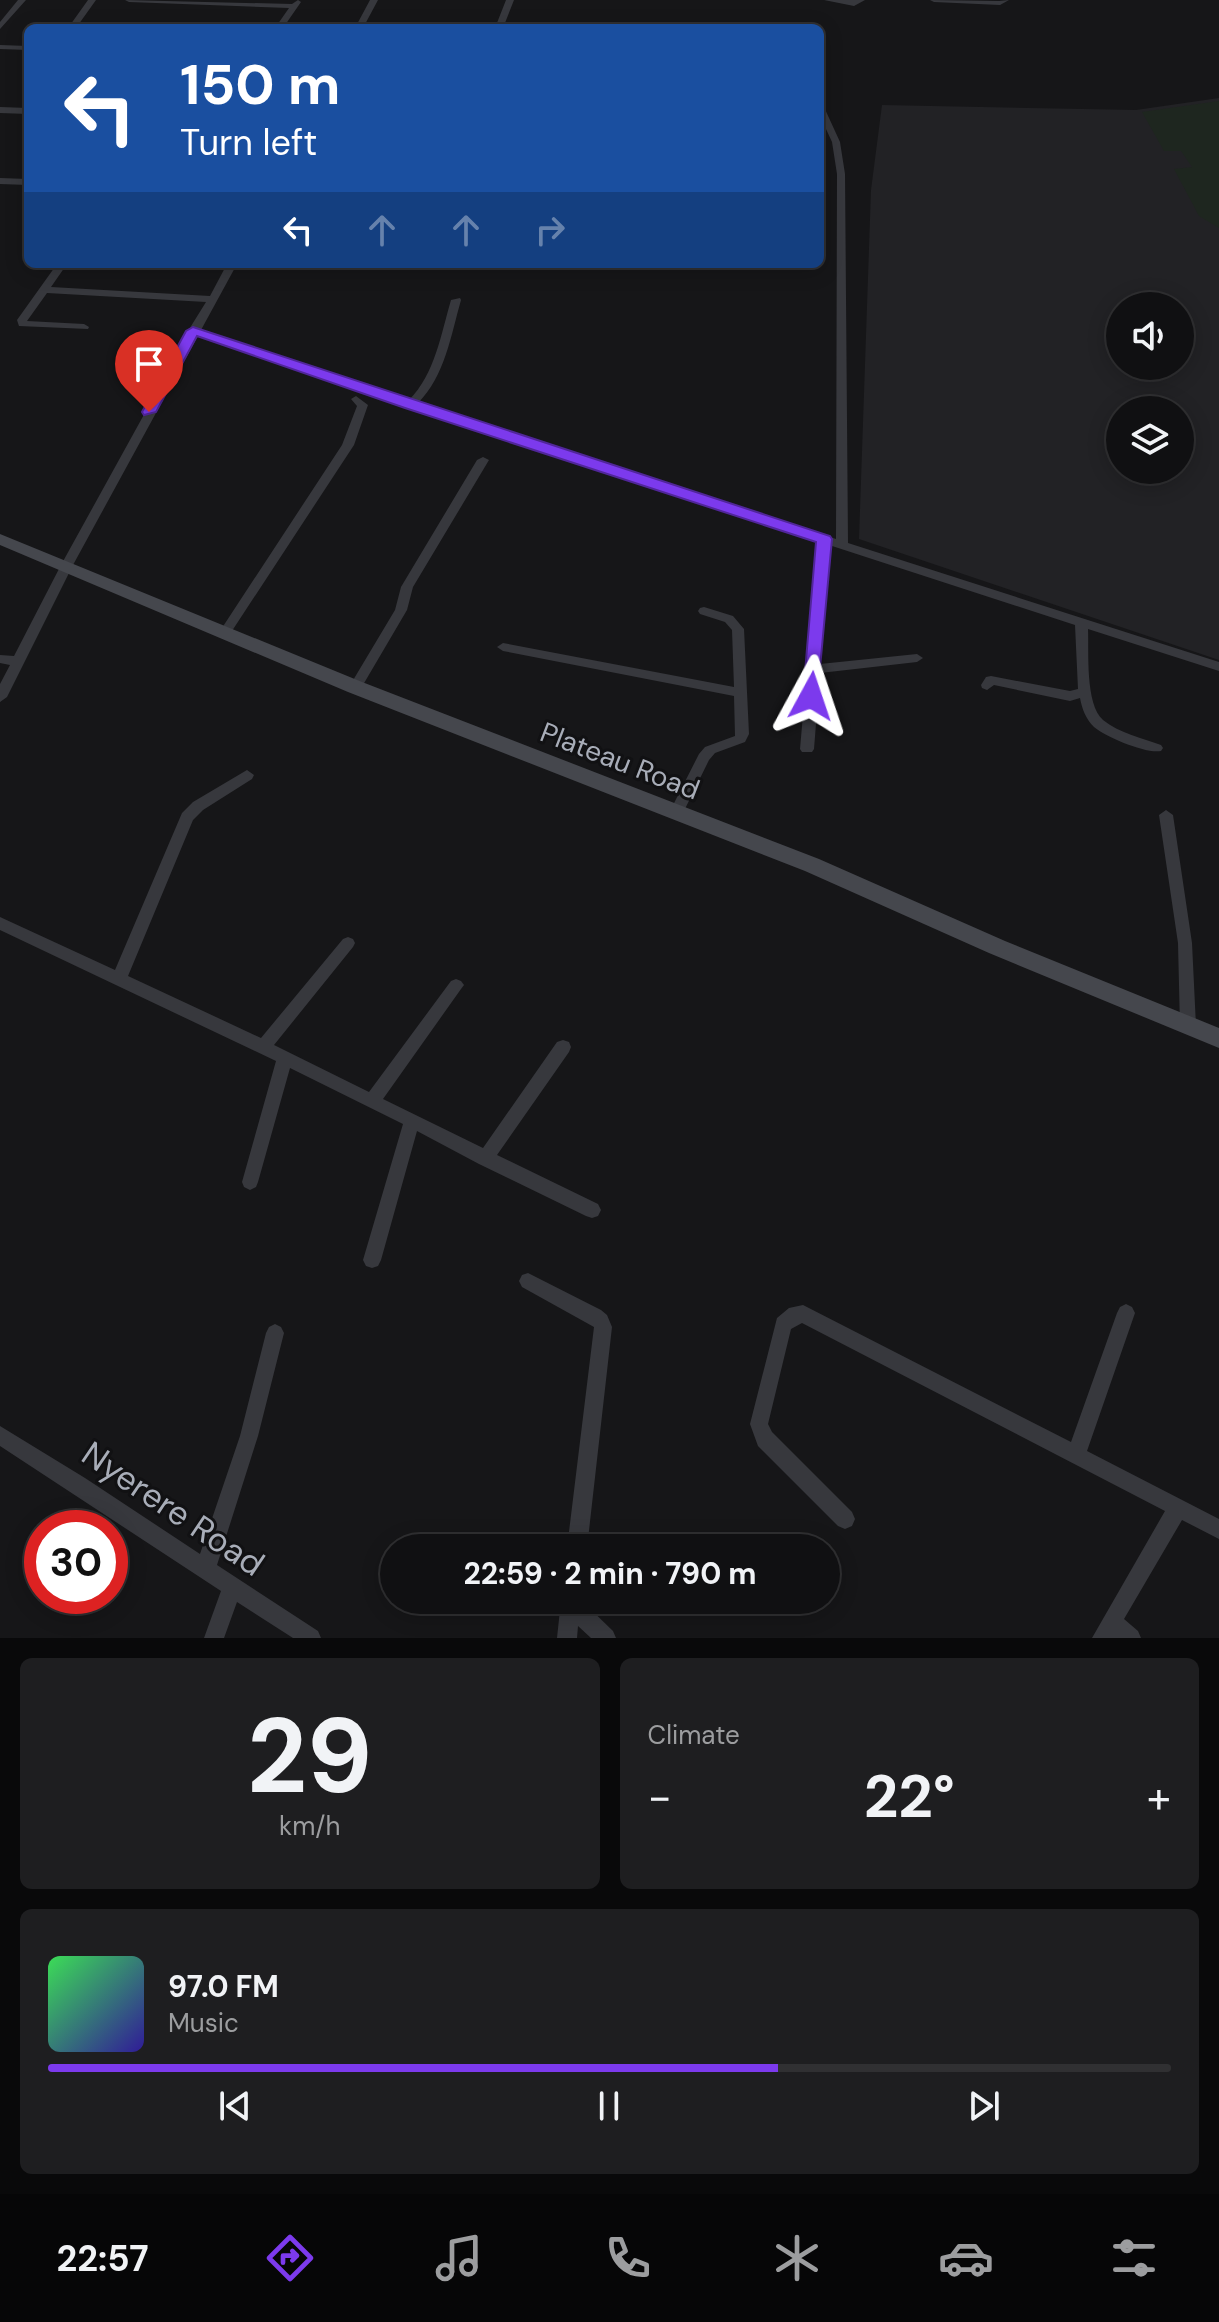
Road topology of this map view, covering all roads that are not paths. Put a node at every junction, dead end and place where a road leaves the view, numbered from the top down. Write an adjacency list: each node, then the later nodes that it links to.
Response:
1 (22, 0): 15 (street)
2 (92, 0): 11 (street)
3 (129, 0): 10 (street)
4 (374, 0): 13 (street)
5 (510, 0): 14 (street)
6 (828, 0): 7 (street)
7 (861, 0)
8 (934, 0): 9 (street)
9 (1005, 0)
10 (297, 3): 12 (street)
11 (75, 24)
12 (282, 24)
13 (361, 24)
14 (501, 24)
15 (0, 27)
16 (0, 47): 17 (street)
17 (24, 48)
18 (0, 110): 19 (street)
19 (24, 111)
20 (824, 116): 35 (street)
21 (0, 181): 22 (street)
22 (24, 182)
23 (59, 268): 25 (street)
24 (230, 268): 26 (street)
25 (44, 290): 26 (street); 28 (street)
26 (213, 299): 29 (street)
27 (456, 300): 31 (street)
28 (84, 327)
29 (193, 331): 31 (street); 36 (street)
30 (356, 399): 39 (street)
31 (410, 405): 34 (street)
32 (483, 460): 47 (street)
33 (0, 539): 36 (street, Plateau Road)
34 (824, 539): 35 (street); 45 (street)
35 (842, 544): 38 (street)
36 (67, 565): 39 (street, Plateau Road); 43 (street)
37 (704, 611): 49 (street)
38 (1081, 623): 44 (street); 48 (street)
39 (224, 634): 47 (street, Plateau Road)
40 (503, 647): 49 (street)
41 (917, 658): 45 (street)
42 (0, 659): 43 (street)
43 (18, 661): 50 (street)
44 (1219, 667)
45 (814, 669): 52 (street)
46 (987, 685): 48 (street)
47 (355, 687): 54 (street, Plateau Road)
48 (1085, 692): 51 (street)
49 (741, 693): 54 (street)
50 (0, 697)
51 (1156, 748)
52 (807, 749)
53 (247, 775): 58 (street)
54 (676, 813): 60 (street, Plateau Road)
55 (1166, 815): 60 (street)
56 (0, 923): 58 (street)
57 (348, 943): 62 (street)
58 (119, 979): 62 (street)
59 (456, 985): 65 (street)
60 (1188, 1026): 61 (street, Plateau Road)
61 (1219, 1038)
62 (263, 1047): 64 (street)
63 (563, 1047): 67 (street)
64 (285, 1058): 65 (street); 68 (street)
65 (372, 1101): 66 (street)
66 (412, 1121): 67 (street); 70 (street)
67 (485, 1159): 69 (street)
68 (250, 1182)
69 (592, 1210)
70 (372, 1260)
71 (528, 1281): 79 (street)
72 (1126, 1313): 75 (street)
73 (275, 1333): 80 (street)
74 (0, 1435): 80 (street, Nyerere Road)
75 (1076, 1455): 76 (street); 77 (street)
76 (1178, 1508): 78 (street); 84 (street)
77 (845, 1519)
78 (1219, 1529)
79 (579, 1534)
80 (205, 1570): 81 (street, Nyerere Road)
81 (232, 1588): 85 (street); 86 (street, Nyerere Road)
82 (570, 1614): 87 (street)
83 (582, 1614): 88 (street)
84 (1107, 1630): 89 (street)
85 (214, 1638)
86 (311, 1638)
87 (567, 1638)
88 (606, 1638)
89 (1131, 1638)

